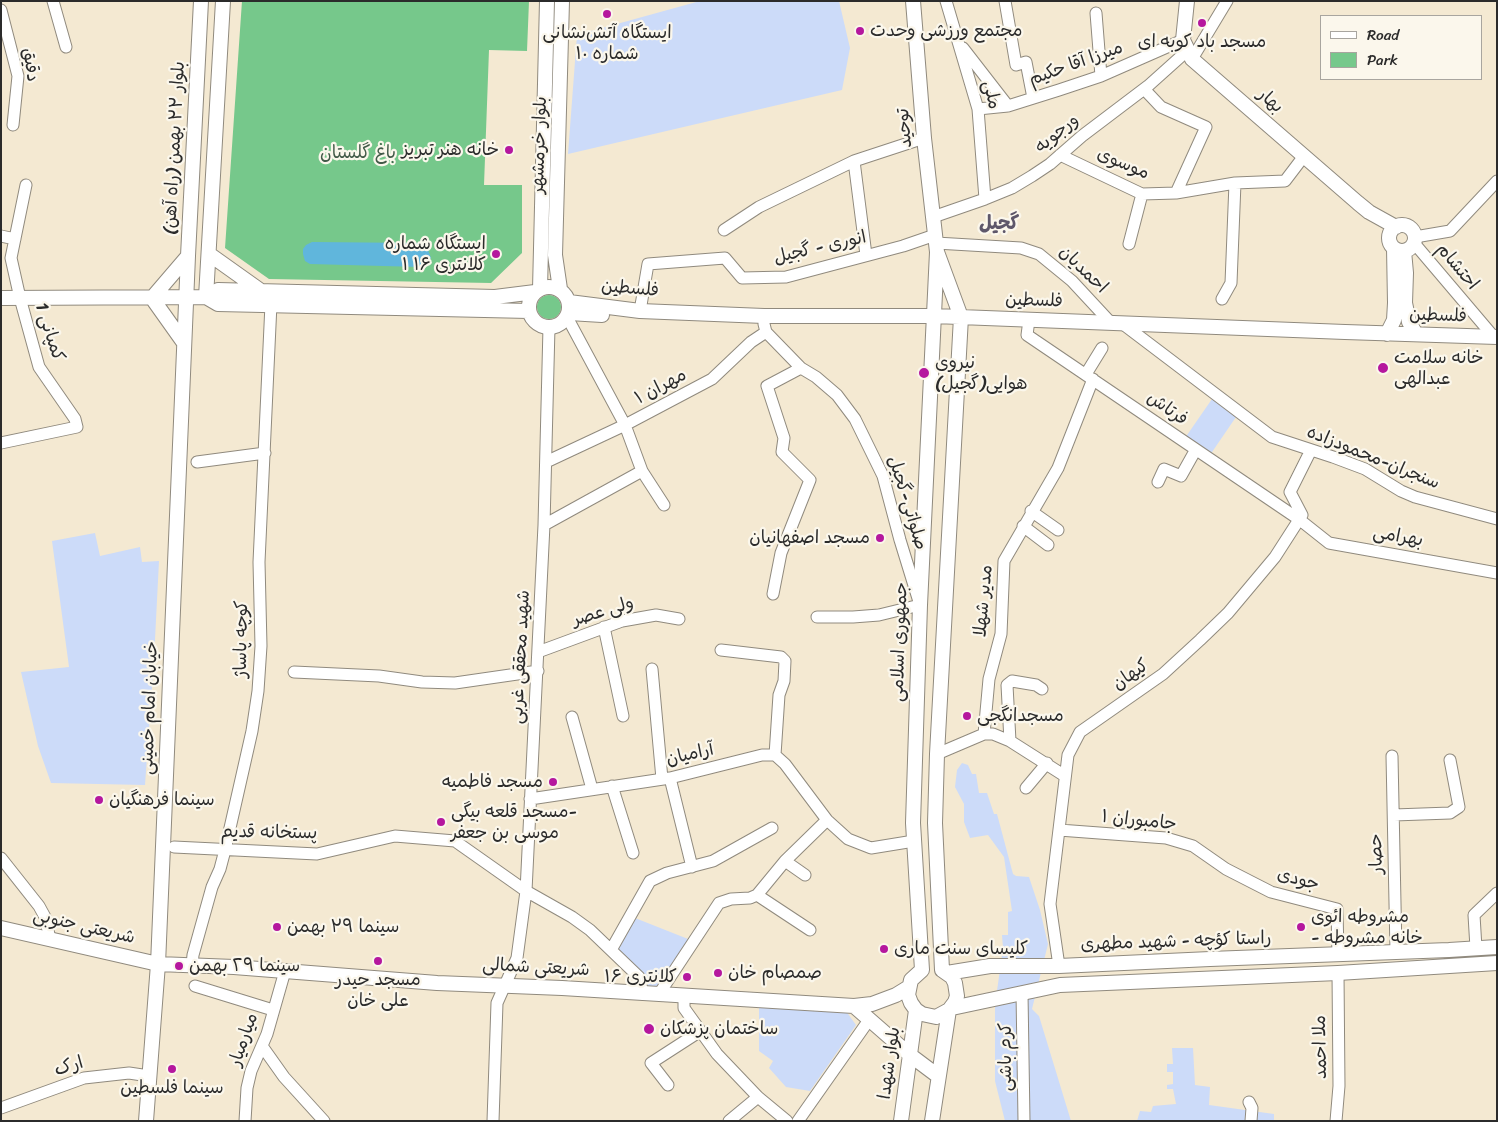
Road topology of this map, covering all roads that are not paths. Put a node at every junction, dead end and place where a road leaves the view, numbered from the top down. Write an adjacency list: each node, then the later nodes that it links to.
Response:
1 (52, 1): 14 (street)
2 (201, 1): 43 (main road, بلوار ۲۲ بهمن (راه آهن))
3 (223, 1): 41 (main road)
4 (546, 1): 22 (main road, بلوار خرمشهر)
5 (562, 1): 23 (main road, بلوار خرمشهر)
6 (913, 1): 24 (main road, توحید)
7 (946, 1): 13 (street, ملی)
8 (1005, 1): 18 (street)
9 (1186, 1): 15 (main road)
10 (1227, 1): 15 (street, ورجویه)
11 (1, 10): 21 (street, دقیق)
12 (1096, 13): 16 (street)
13 (960, 44): 19 (street); 20 (street, ملی)
14 (66, 47)
15 (1188, 50): 16 (street, میرزا آقا حکیم); 17 (street, ورجویه); 26 (main road, بهار)
16 (1101, 76): 18 (street, میرزا آقا حکیم)
17 (1144, 89): 25 (street, ورجویه); 31 (street)
18 (1032, 98): 19 (street, میرزا آقا حکیم)
19 (1008, 106): 20 (street, میرزا آقا حکیم)
20 (978, 110): 33 (street, ملی)
21 (13, 125)
22 (544, 130): 23 (main road); 45 (main road, بلوار خرمشهر)
23 (559, 131): 44 (main road, بلوار خرمشهر)
24 (924, 138): 27 (street); 34 (main road, توحید)
25 (1060, 155): 32 (street, موسوی); 33 (street, ورجویه)
26 (1304, 156): 29 (street, موسوی); 38 (main road, بهار)
27 (854, 161): 35 (street); 42 (street)
28 (1497, 181): 38 (street)
29 (1235, 183): 31 (street, موسوی); 52 (street)
30 (26, 184): 37 (street, کمپانی 1)
31 (1176, 193): 32 (street, موسوی)
32 (1142, 194): 40 (street)
33 (985, 200): 34 (street, ورجویه)
34 (933, 217): 39 (main road, توحید)
35 (724, 230)
36 (1, 236): 37 (street)
37 (15, 239): 50 (street, کمپانی 1)
38 (1402, 241): 63 (main road); 64 (main road); 65 (street, احتشام)
39 (936, 243): 42 (street, انوری - گجیل); 57 (main road, جمهوری اسلامی); 59 (main road); 61 (street, احمدیان)
40 (1130, 244)
41 (209, 254): 46 (main road); 48 (main road)
42 (866, 255): 54 (street, انوری - گجیل)
43 (188, 256): 47 (main road, بلوار ۲۲ بهمن (راه آهن)); 51 (main road)
44 (560, 289): 45 (main road); 56 (main road)
45 (538, 290): 46 (main road); 55 (main road)
46 (262, 292): 48 (main road)
47 (186, 297): 48 (main road); 51 (main road); 66 (main road, خیابان امام خمینی)
48 (206, 297): 53 (main road)
49 (1, 298): 50 (main road)
50 (20, 298): 51 (main road); 71 (street, کمپانی 1)
51 (152, 298): 66 (main road)
52 (1222, 299)
53 (271, 304): 55 (main road); 74 (street, کوچه پاساژ)
54 (640, 310): 56 (main road, فلسطین); 60 (main road, فلسطین)
55 (530, 311): 62 (main road)
56 (568, 311): 60 (main road, فلسطین); 62 (main road); 70 (street)
57 (934, 320): 59 (main road, فلسطین); 60 (main road, فلسطین); 89 (main road, جمهوری اسلامی)
58 (1030, 320): 59 (main road, فلسطین); 61 (main road, فلسطین); 69 (street, فرتاش)
59 (960, 322): 103 (main road)
60 (764, 324): 68 (street, صلواتی-گجیل); 70 (street, مهران ۱)
61 (1117, 324): 63 (main road, فلسطین); 72 (street, سنجران-محمودزاده)
62 (549, 327): 76 (street, شهید محققی غربی)
63 (1387, 334): 64 (main road, فلسطین)
64 (1416, 334): 65 (main road, فلسطین)
65 (1495, 336)
66 (184, 343): 139 (main road, خیابان امام خمینی)
67 (1102, 348): 69 (street, مدیر شهلا)
68 (801, 368): 88 (street); 89 (street, صلواتی-گجیل)
69 (1089, 376): 73 (street, فرتاش); 80 (street, مدیر شهلا)
70 (625, 425): 76 (street, مهران ۱); 77 (street)
71 (1, 443)
72 (1311, 450): 81 (street, سنجران-محمودزاده); 82 (street)
73 (1195, 451): 78 (street); 82 (street, فرتاش)
74 (265, 453): 75 (street); 121 (street, کوچه پاساژ)
75 (197, 462)
76 (546, 462): 83 (street, شهید محققی غربی)
77 (642, 471): 79 (street); 83 (street)
78 (1158, 482)
79 (664, 505)
80 (1031, 511): 84 (street, مدیر شهلا); 85 (street)
81 (1497, 519)
82 (1300, 520): 87 (street, بهرامی); 109 (street, کیهان)
83 (544, 525): 94 (street, شهید محققی غربی)
84 (1023, 526): 86 (street); 101 (street, مدیر شهلا)
85 (1058, 530)
86 (1048, 545)
87 (1497, 572)
88 (773, 594)
89 (920, 605): 90 (street); 105 (main road, جمهوری اسلامی)
90 (817, 617)
91 (679, 619): 92 (street, ولی عصر)
92 (604, 627): 94 (street, ولی عصر); 99 (street)
93 (721, 650): 104 (street)
94 (538, 652): 96 (street, شهید محققی غربی)
95 (652, 668): 110 (street)
96 (538, 671): 97 (street); 114 (street, شهید محققی غربی)
97 (294, 672)
98 (1042, 690): 102 (street)
99 (623, 716)
100 (572, 717): 113 (street)
101 (984, 734): 102 (street); 103 (street)
102 (1010, 741): 108 (street)
103 (937, 754): 105 (main road); 145 (main road)
104 (775, 755): 110 (street, آرامیان); 116 (street)
105 (914, 756): 119 (main road, جمهوری اسلامی)
106 (1392, 756): 115 (street, حصار)
107 (1450, 760): 115 (street)
108 (1047, 763): 109 (street); 112 (street)
109 (1065, 776): 118 (street, کیهان)
110 (666, 779): 111 (street, آرامیان); 126 (street)
111 (612, 786): 113 (street, آرامیان); 122 (street)
112 (1026, 788)
113 (592, 789): 114 (street, آرامیان)
114 (530, 799): 128 (street, شهید محققی غربی)
115 (1394, 815): 137 (street, حصار)
116 (827, 820): 119 (street); 125 (street)
117 (772, 828): 126 (street)
118 (1059, 830): 124 (street, جامبوران ۱); 143 (street, کیهان)
119 (914, 841): 149 (main road, جمهوری اسلامی)
120 (174, 847): 121 (street, پستخانه قدیم)
121 (225, 850): 128 (street, پستخانه قدیم); 141 (street, کوچه پاساژ)
122 (633, 853)
123 (1, 858): 133 (street)
124 (1211, 860): 138 (street, جودی)
125 (785, 861): 127 (street); 130 (street)
126 (692, 867): 136 (street)
127 (805, 875)
128 (526, 891): 136 (street, پستخانه قدیم); 147 (street, شهید محققی غربی)
129 (1497, 893): 135 (street)
130 (757, 895): 132 (street); 153 (street)
131 (1, 928): 133 (main road, شریعتی جنوبی)
132 (810, 930)
133 (50, 939): 139 (main road, شریعتی جنوبی)
134 (1497, 947): 135 (main road, راستا کؤچه - شهید مطهری)
135 (1476, 948): 137 (main road, راستا کؤچه - شهید مطهری)
136 (611, 950): 152 (street, پستخانه قدیم)
137 (1396, 952): 138 (main road, راستا کؤچه - شهید مطهری)
138 (1338, 954): 143 (main road, راستا کؤچه - شهید مطهری); 146 (main road)
139 (158, 964): 141 (main road, شریعتی شمالی); 163 (main road, خیابان امام خمینی)
140 (1497, 964): 146 (main road, راستا کؤچه - شهید مطهری)
141 (192, 965): 144 (main road, شریعتی شمالی)
142 (1041, 966): 143 (main road, راستا کؤچه - شهید مطهری); 145 (main road, راستا کؤچه - شهید مطهری); 150 (main road)
143 (1059, 966)
144 (285, 971): 147 (main road, شریعتی شمالی); 157 (street, میارمیار)
145 (944, 971): 156 (main road)
146 (1338, 973): 150 (main road, راستا کؤچه - شهید مطهری); 180 (street, ملا احمد)
147 (505, 985): 152 (main road, شریعتی شمالی); 172 (street, شهید محققی غربی)
148 (195, 986): 157 (street)
149 (909, 987): 155 (main road, شریعتی شمالی); 158 (main road)
150 (1039, 989): 151 (main road, راستا کؤچه - شهید مطهری)
151 (1022, 993): 156 (main road, راستا کؤچه - شهید مطهری); 178 (street, کرم باشی)
152 (643, 994): 153 (main road, شریعتی شمالی)
153 (659, 994): 154 (main road, شریعتی شمالی)
154 (684, 995): 155 (main road, شریعتی شمالی); 160 (street)
155 (854, 1006): 159 (main road)
156 (950, 1009): 158 (main road, راستا کؤچه - شهید مطهری); 164 (main road)
157 (273, 1010): 161 (street, میارمیار)
158 (916, 1010): 162 (main road, بلوار شهدا)
159 (868, 1020): 162 (main road); 175 (street)
160 (700, 1032): 165 (street); 166 (street)
161 (262, 1046): 170 (street, میارمیار); 171 (street)
162 (910, 1055): 164 (main road); 176 (main road, بلوار شهدا)
163 (149, 1076): 168 (street, ارک); 169 (main road, خیابان امام خمینی)
164 (938, 1076): 177 (main road)
165 (668, 1086)
166 (758, 1097): 173 (street); 174 (street)
167 (1250, 1102): 179 (street)
168 (1, 1108)
169 (146, 1121)
170 (245, 1121)
171 (324, 1121)
172 (493, 1121)
173 (728, 1121)
174 (787, 1121)
175 (798, 1121)
176 (901, 1121)
177 (932, 1121)
178 (1024, 1121)
179 (1250, 1121)
180 (1336, 1121)

